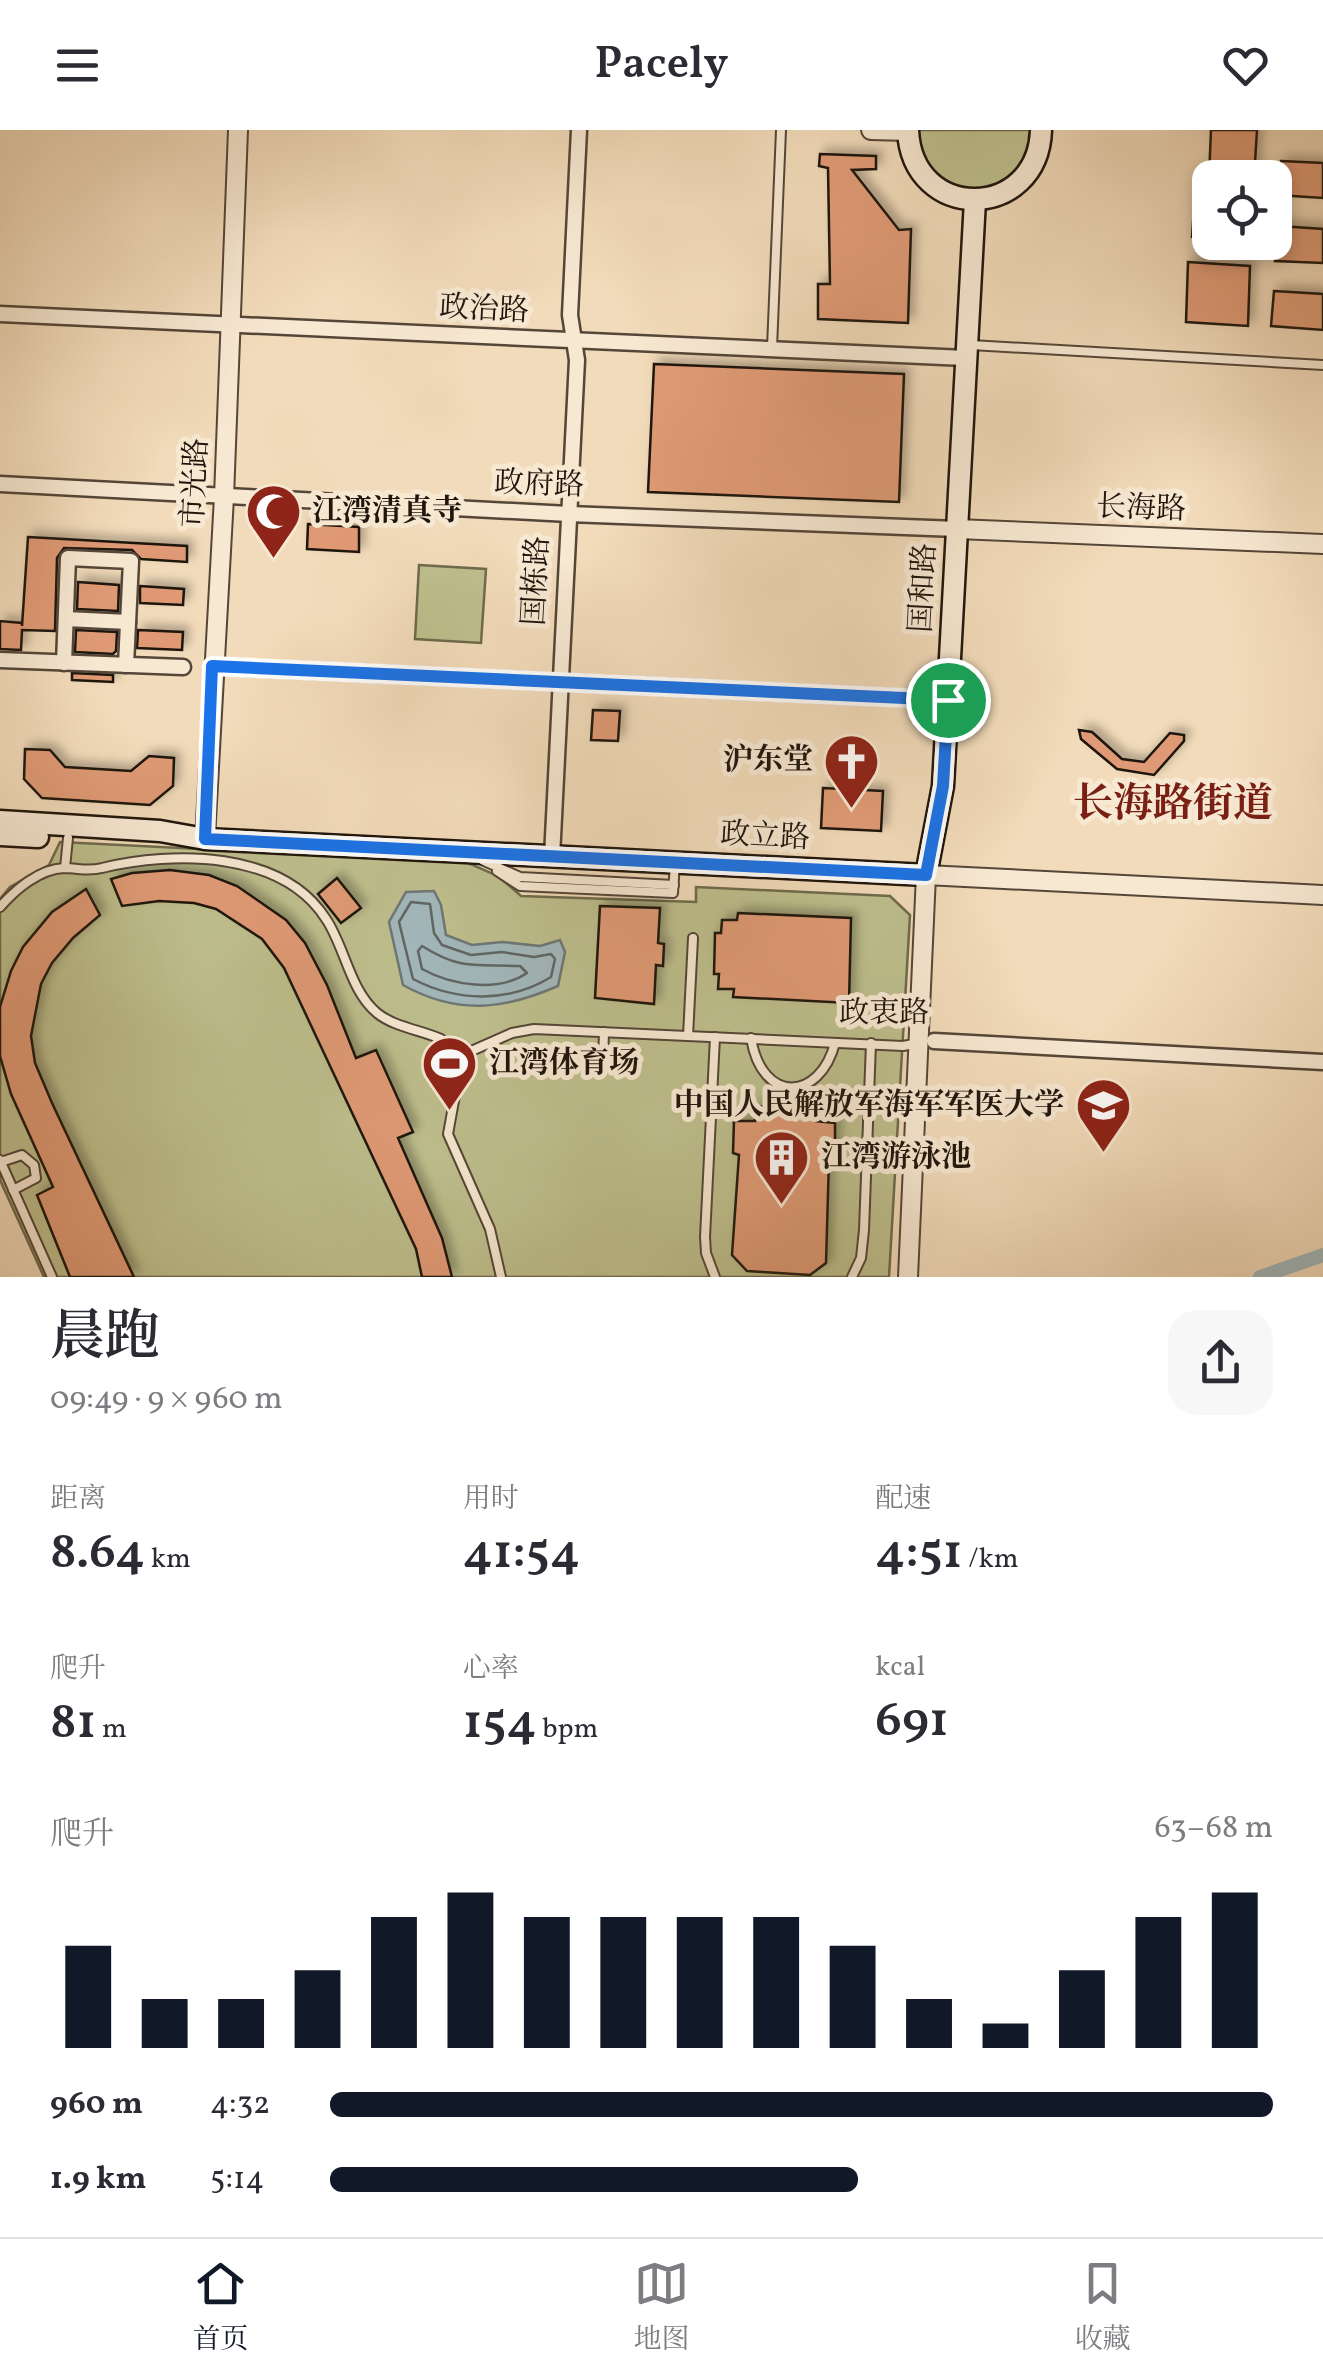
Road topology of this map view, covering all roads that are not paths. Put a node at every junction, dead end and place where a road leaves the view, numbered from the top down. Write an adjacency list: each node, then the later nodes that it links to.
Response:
1 (238, 130): 9 (street, 市光路)
2 (580, 130): 10 (street, 国栋路)
3 (781, 130): 11 (lane)
4 (870, 130): 6 (street)
5 (1042, 130): 7 (main road)
6 (908, 131): 7 (main road)
7 (975, 200): 12 (main road, 国和路)
8 (0, 314): 9 (street, 政治路)
9 (230, 326): 10 (street, 政治路); 15 (street, 市光路)
10 (573, 341): 11 (street, 政治路); 16 (street, 国栋路)
11 (772, 348): 12 (street, 政治路)
12 (966, 352): 13 (lane); 17 (main road, 国和路)
13 (1323, 365)
14 (0, 484): 15 (street, 政府路)
15 (224, 498): 16 (street, 政府路); 24 (street, 市光路)
16 (568, 514): 17 (street, 政府路); 26 (street, 国栋路)
17 (956, 529): 18 (street, 长海路); 27 (main road, 国和路)
18 (1323, 544)
19 (66, 619): 20 (street); 20 (street); 22 (street)
20 (128, 622): 23 (street)
21 (0, 660): 22 (street)
22 (64, 663): 23 (street)
23 (126, 665): 25 (street)
24 (212, 666): 26 (street); 31 (street, 市光路)
25 (184, 668)
26 (559, 682): 27 (street); 33 (street, 国栋路)
27 (948, 700): 37 (main road, 国和路)
28 (0, 821): 31 (main road, 政立路)
29 (0, 835): 30 (main road, 政立路)
30 (68, 838): 31 (main road, 政立路); 36 (lane)
31 (205, 839): 32 (main road, 政立路)
32 (457, 852): 33 (main road, 政立路); 38 (lane)
33 (552, 857): 34 (main road, 政立路)
34 (593, 859): 35 (main road, 政立路); 38 (lane)
35 (675, 863): 37 (main road, 政立路); 38 (lane)
36 (65, 868): 40 (lane); 50 (lane)
37 (926, 875): 39 (street, 政立路); 46 (street, 国和路)
38 (592, 885)
39 (1323, 894)
40 (0, 907)
41 (693, 938): 43 (lane)
42 (604, 1032): 43 (lane, 政衷路); 49 (lane); 50 (lane, 政衷路)
43 (688, 1036): 44 (lane, 政衷路)
44 (715, 1037): 45 (lane, 政衷路); 58 (lane)
45 (750, 1038): 47 (lane, 政衷路); 47 (lane)
46 (926, 1042): 48 (lane, 政衷路); 51 (street, 政衷路); 60 (street, 国和路)
47 (835, 1043): 48 (lane, 政衷路)
48 (871, 1043): 52 (lane)
49 (603, 1060)
50 (447, 1062): 57 (lane)
51 (1323, 1062)
52 (867, 1152): 53 (lane); 59 (lane)
53 (880, 1153)
54 (0, 1161): 55 (lane); 55 (lane)
55 (13, 1190): 56 (lane)
56 (52, 1277)
57 (501, 1277)
58 (715, 1277)
59 (852, 1277)
60 (908, 1277)

